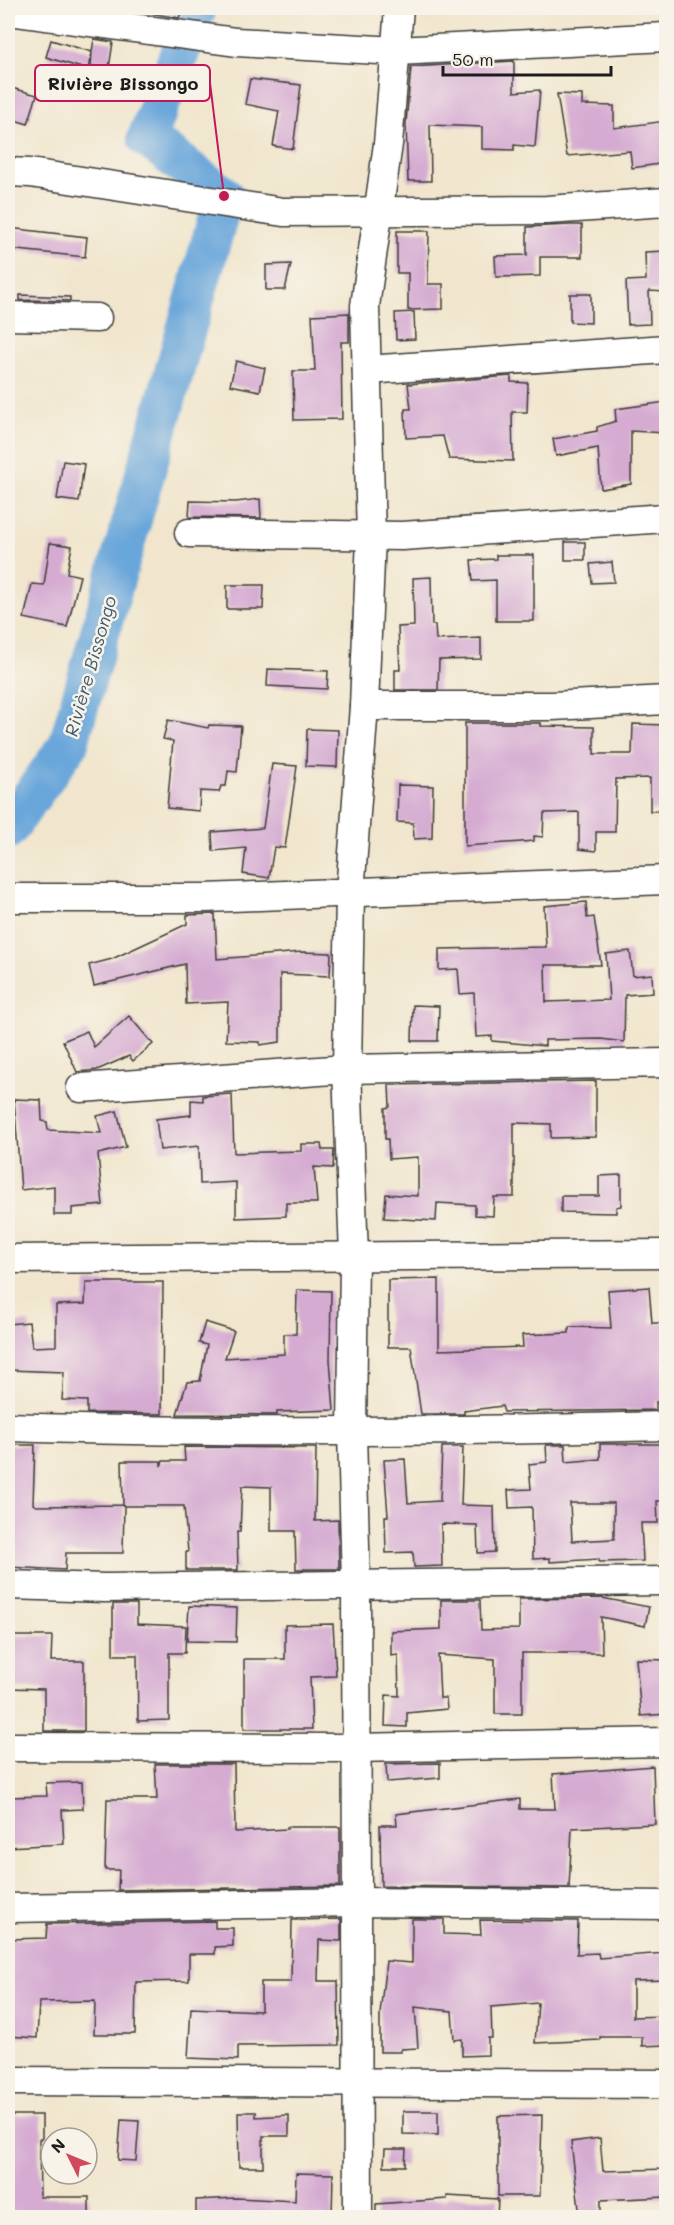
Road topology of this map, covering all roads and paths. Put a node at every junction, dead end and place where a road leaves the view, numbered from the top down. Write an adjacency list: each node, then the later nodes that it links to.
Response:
1 (399, 8): 4 (street)
2 (8, 11): 4 (street)
3 (666, 37): 4 (street)
4 (397, 51): 7 (street)
5 (8, 172): 7 (street)
6 (666, 202): 7 (street)
7 (379, 213): 11 (street)
8 (8, 316): 9 (street)
9 (97, 318)
10 (666, 349): 11 (street)
11 (366, 370): 14 (street)
12 (666, 518): 14 (street)
13 (189, 533): 14 (street)
14 (371, 537): 16 (street)
15 (666, 700): 16 (street)
16 (364, 706): 18 (street)
17 (666, 880): 18 (street)
18 (350, 893): 19 (street); 21 (street)
19 (8, 898)
20 (666, 1063): 21 (street)
21 (347, 1069): 22 (street); 24 (street)
22 (81, 1088)
23 (666, 1254): 24 (street)
24 (354, 1256): 25 (street); 28 (street)
25 (8, 1259)
26 (666, 1426): 28 (street)
27 (8, 1427): 28 (street)
28 (352, 1432): 31 (street)
29 (666, 1581): 31 (street)
30 (8, 1585): 31 (street)
31 (356, 1585): 34 (street)
32 (666, 1742): 34 (street)
33 (8, 1748): 34 (street)
34 (354, 1748): 35 (street)
35 (357, 1902): 36 (street); 37 (street); 39 (street)
36 (666, 1905)
37 (8, 1908)
38 (8, 2081): 39 (street)
39 (356, 2083): 40 (street); 41 (street)
40 (666, 2084)
41 (358, 2217)

